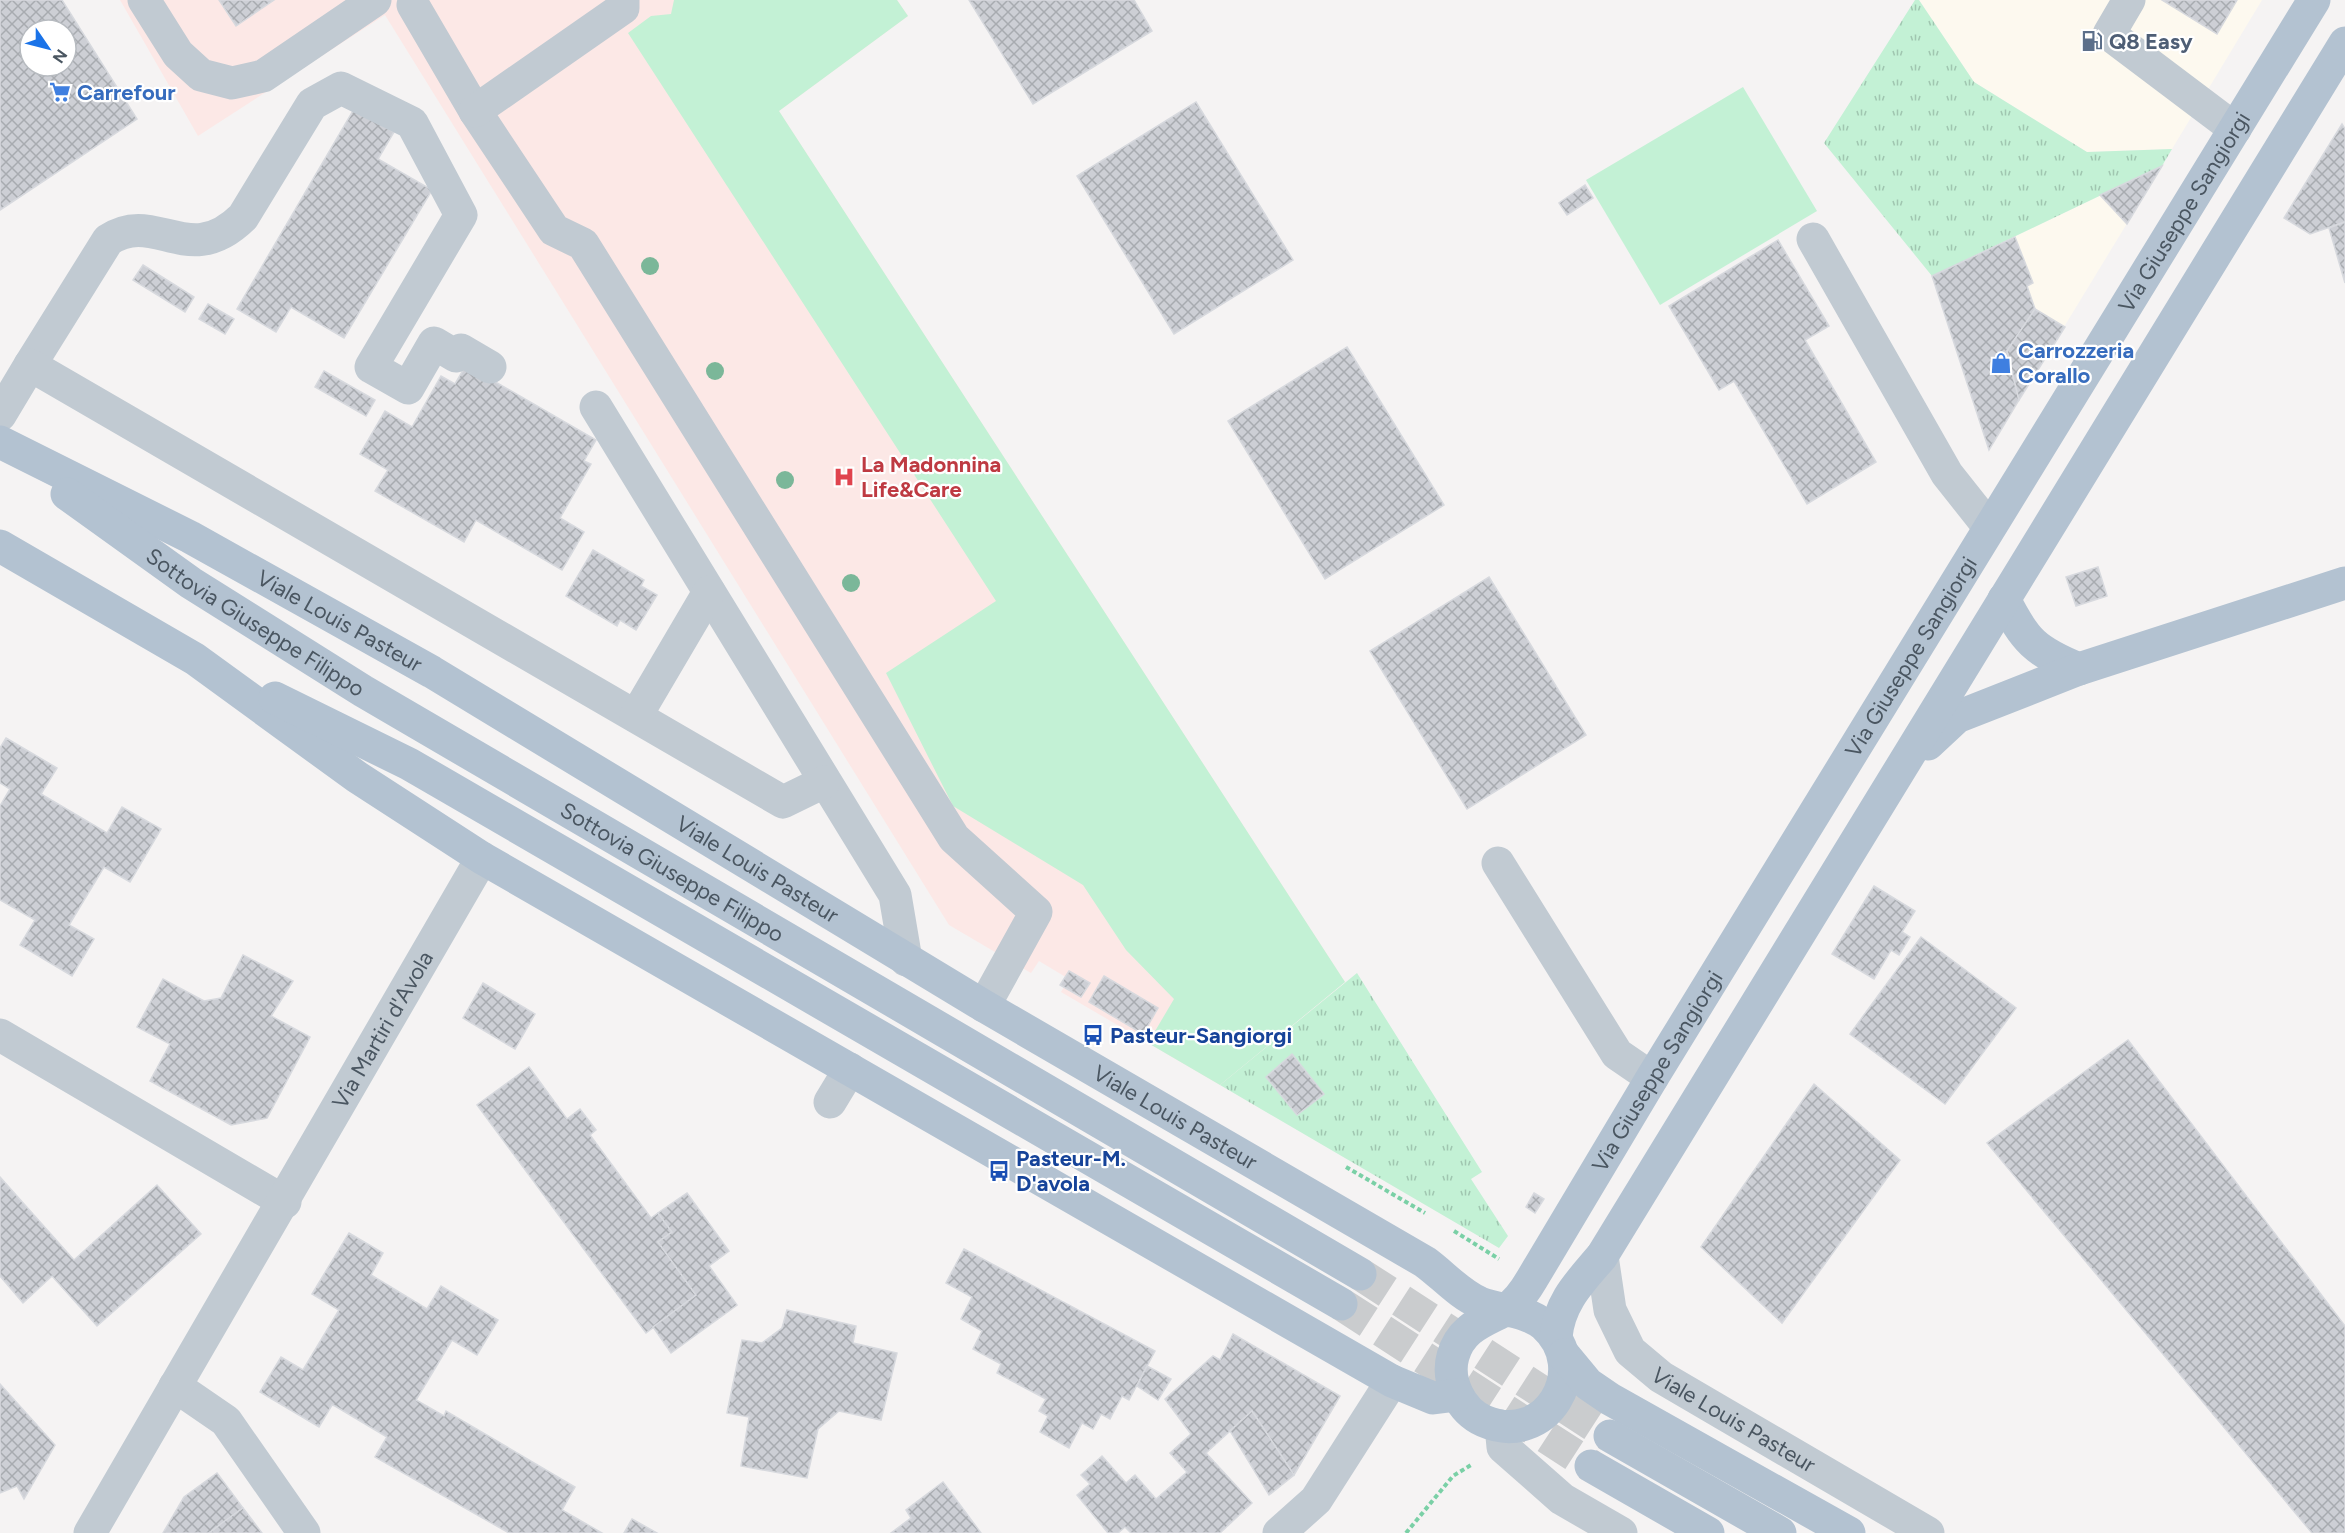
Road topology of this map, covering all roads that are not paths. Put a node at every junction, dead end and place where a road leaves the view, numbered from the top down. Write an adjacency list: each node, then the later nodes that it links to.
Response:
1 (144, 0): 2 (street)
2 (375, 0)
3 (623, 0): 8 (street)
4 (2129, 0): 9 (street)
5 (2314, 0): 9 (main road, Via Giuseppe Sangiorgi)
6 (413, 2): 8 (street)
7 (2345, 43): 20 (main road)
8 (475, 111): 29 (street)
9 (2235, 129): 16 (main road, Via Giuseppe Sangiorgi)
10 (1813, 239): 16 (street)
11 (30, 365): 12 (street); 14 (street); 23 (street)
12 (490, 367)
13 (596, 407): 19 (street)
14 (0, 415)
15 (0, 444): 28 (main road, Viale Louis Pasteur); 36 (main road, Sottovia Giuseppe Filippo)
16 (1989, 527): 32 (main road, Via Giuseppe Sangiorgi)
17 (0, 546): 21 (main road)
18 (2345, 583): 22 (main road)
19 (709, 592): 23 (street); 25 (street)
20 (2004, 599): 22 (main road); 24 (main road)
21 (195, 659): 26 (main road); 37 (main road, Sottovia Giuseppe Filippo)
22 (2079, 669): 24 (main road)
23 (636, 716): 25 (street)
24 (1898, 772): 35 (main road)
25 (824, 782): 28 (street)
26 (482, 858): 31 (main road); 34 (street, Via Martiri d'Avola)
27 (1498, 863): 32 (street)
28 (906, 960): 29 (main road, Viale Louis Pasteur)
29 (984, 1006): 38 (main road, Viale Louis Pasteur)
30 (0, 1035): 34 (street)
31 (850, 1069): 33 (street); 40 (main road)
32 (1652, 1078): 38 (main road, Via Giuseppe Sangiorgi)
33 (830, 1102)
34 (285, 1202): 41 (street, Via Martiri d'Avola)
35 (1602, 1256): 39 (main road); 53 (street, Viale Louis Pasteur)
36 (1360, 1274)
37 (1341, 1304)
38 (1506, 1309): 39 (main road); 42 (main road)
39 (1560, 1346): 44 (main road); 52 (main road)
40 (1392, 1381): 42 (main road); 48 (street)
41 (175, 1386): 46 (street, Via Martiri d'Avola); 47 (street)
42 (1457, 1395): 44 (main road)
43 (1610, 1436): 51 (main road)
44 (1502, 1437): 49 (street)
45 (1591, 1466): 50 (main road)
46 (90, 1533)
47 (304, 1533)
48 (1279, 1533)
49 (1621, 1533)
50 (1708, 1533)
51 (1780, 1533)
52 (1849, 1533)
53 (1928, 1533)

